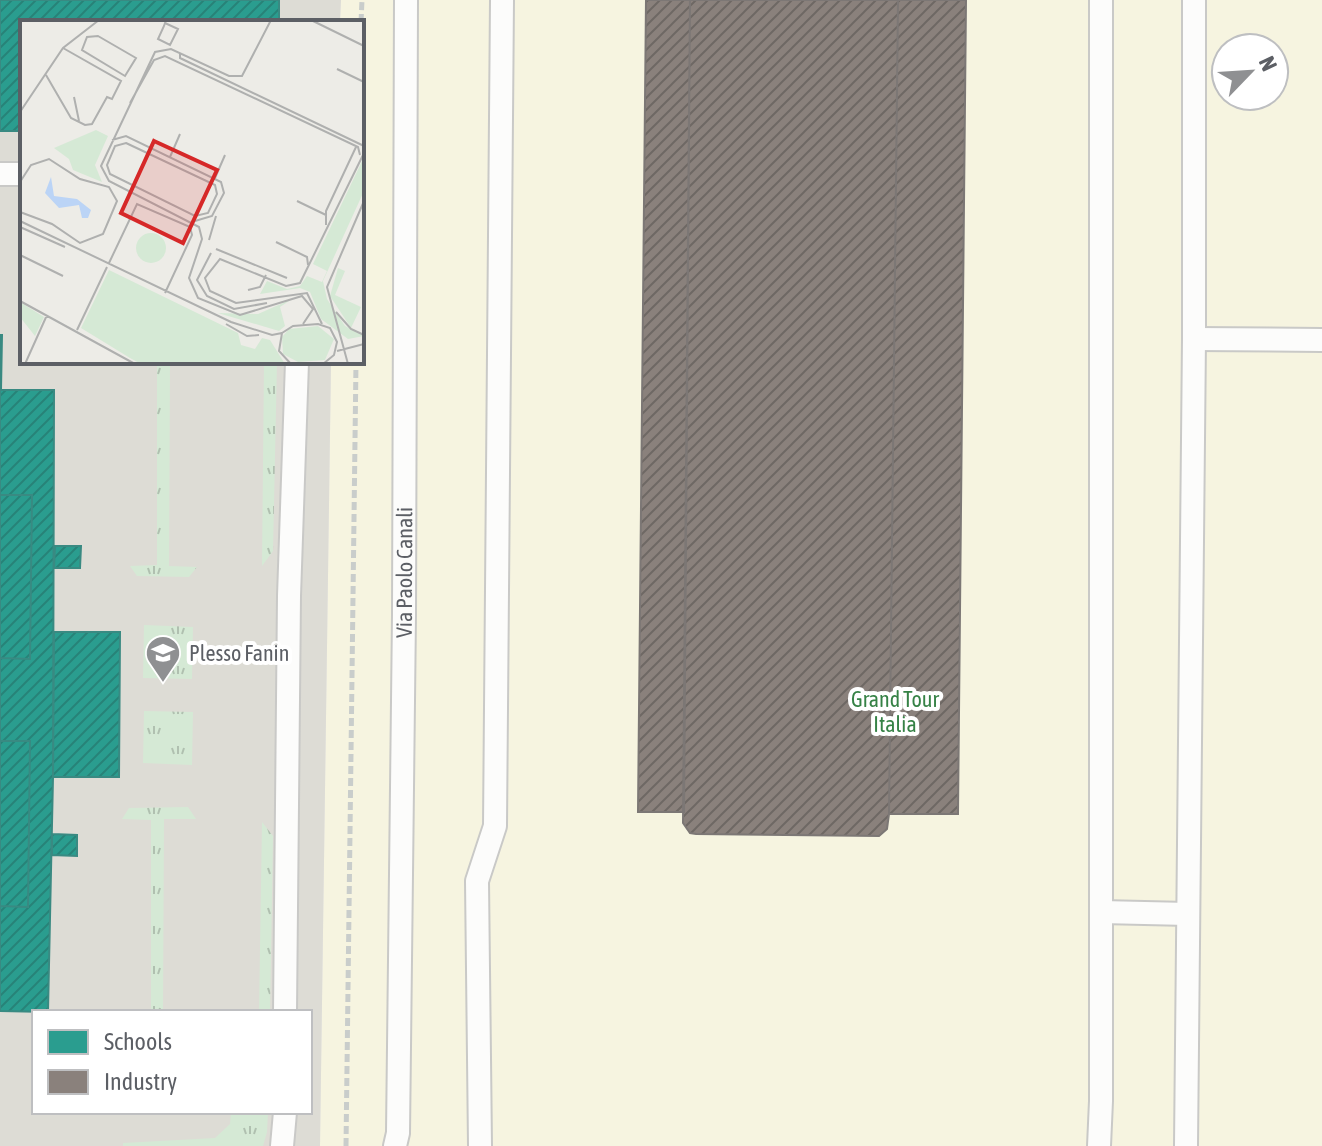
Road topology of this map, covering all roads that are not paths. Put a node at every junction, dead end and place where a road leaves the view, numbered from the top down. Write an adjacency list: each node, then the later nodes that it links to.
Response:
1 (406, 0): 12 (lane, Via Paolo Canali)
2 (502, 0): 14 (lane)
3 (1101, 0): 8 (lane)
4 (1194, 0): 5 (lane)
5 (1194, 339): 6 (lane); 9 (lane)
6 (1322, 340)
7 (297, 364): 10 (lane)
8 (1101, 912): 9 (lane); 15 (lane)
9 (1188, 914): 16 (lane)
10 (285, 1010)
11 (285, 1114): 13 (lane)
12 (398, 1142)
13 (282, 1146)
14 (480, 1146)
15 (1099, 1146)
16 (1186, 1146)

